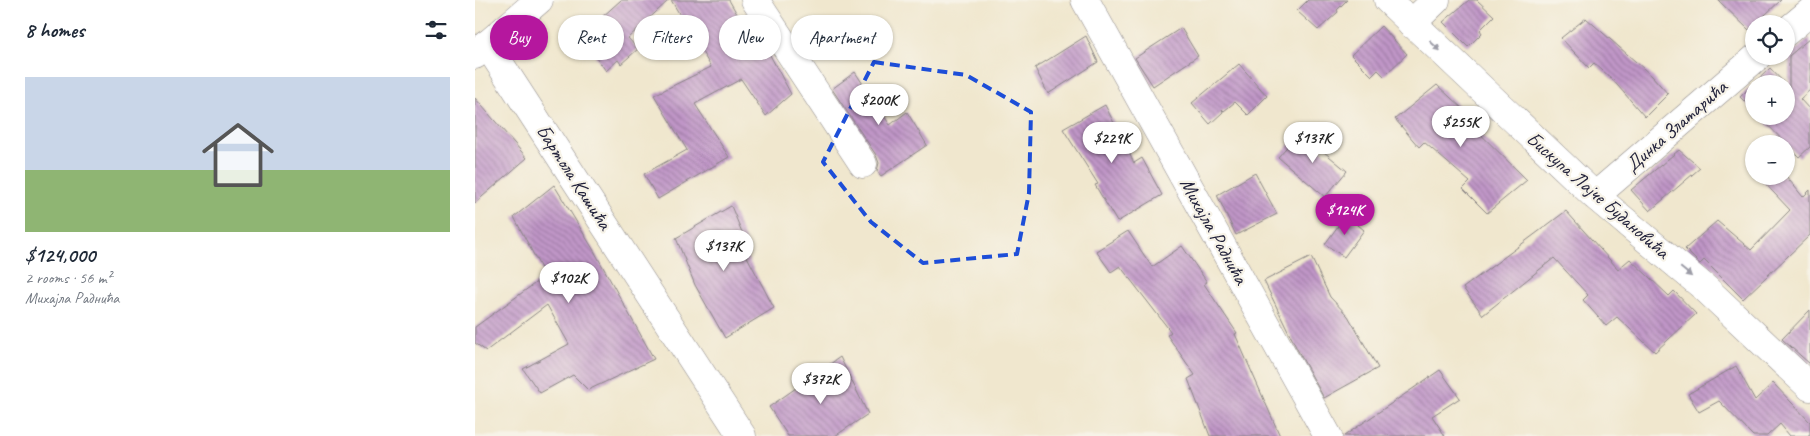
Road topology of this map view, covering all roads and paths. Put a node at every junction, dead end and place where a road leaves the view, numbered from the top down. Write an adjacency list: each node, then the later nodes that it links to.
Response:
1 (539, 0): 9 (street)
2 (755, 0): 11 (street)
3 (1085, 0): 15 (street, Михајла Раднића)
4 (1388, 0): 7 (street, Бискупа Лајче Будановића)
5 (1436, 0): 7 (street)
6 (1810, 12): 8 (street)
7 (1411, 24): 12 (street, Бискупа Лајче Будановића, one-way to 12)
8 (1795, 24)
9 (481, 50): 14 (street, Бартола Кашића)
10 (1748, 65): 12 (street, Динка Златарића)
11 (863, 164)
12 (1595, 196): 13 (street, Бискупа Лајче Будановића, one-way to 13)
13 (1810, 387)
14 (742, 436)
15 (1328, 436)

